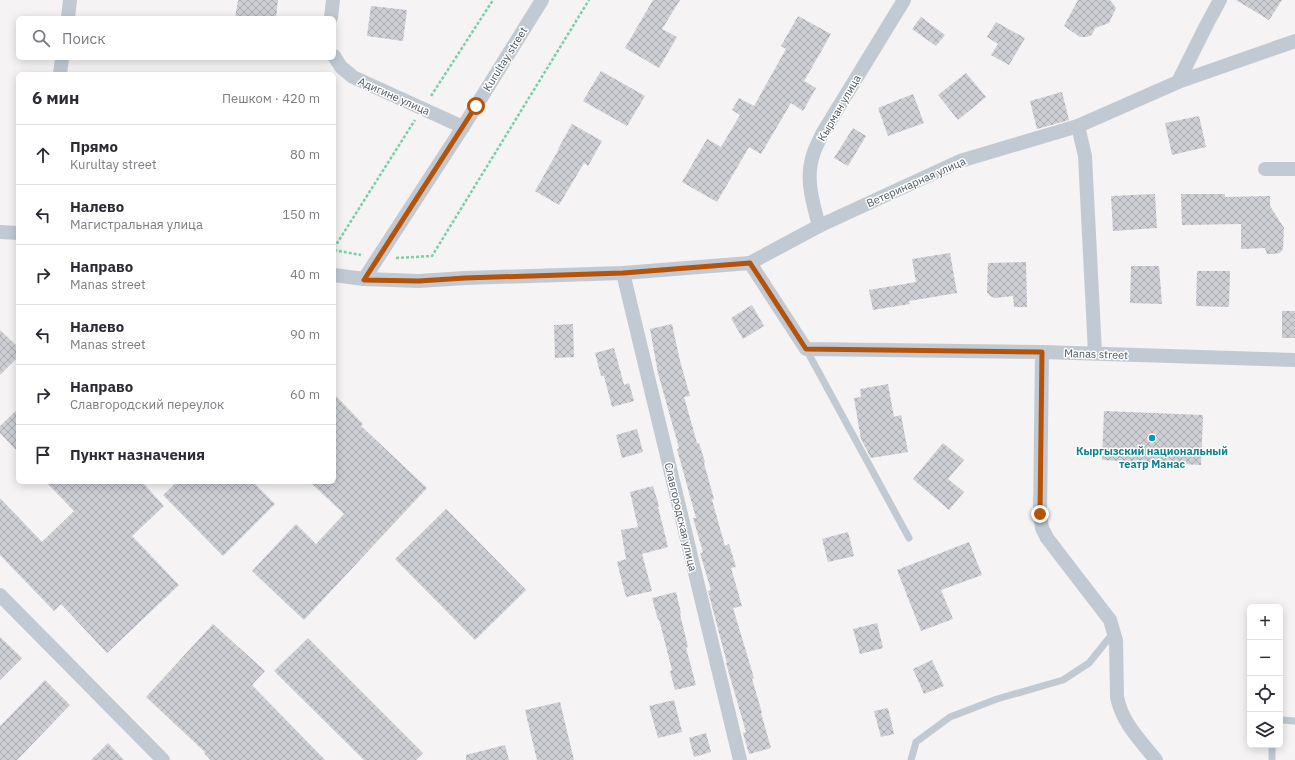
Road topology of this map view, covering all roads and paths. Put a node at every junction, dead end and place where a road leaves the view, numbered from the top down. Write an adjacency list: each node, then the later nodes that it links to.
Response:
1 (70, 0): 8 (street)
2 (333, 0): 9 (street)
3 (493, 0): 15 (path)
4 (542, 0): 16 (street, Kurultay street)
5 (589, 0): 24 (path)
6 (904, 0): 20 (street, Кырман улица)
7 (1220, 0): 14 (street)
8 (68, 16)
9 (331, 16)
10 (1295, 41): 14 (street, Ветеринарная улица)
11 (336, 59): 15 (street, Адигине улица)
12 (62, 60): 13 (street)
13 (60, 72)
14 (1178, 82): 17 (street, Ветеринарная улица)
15 (422, 109): 16 (street, Адигине улица); 23 (path)
16 (463, 126): 28 (street, Kurultay street)
17 (1078, 126): 20 (street, Ветеринарная улица); 31 (street)
18 (1265, 169): 19 (street)
19 (1295, 169)
20 (819, 226): 25 (street, Ветеринарная улица)
21 (0, 232): 22 (street)
22 (16, 233)
23 (336, 245)
24 (432, 256)
25 (750, 263): 26 (street); 29 (street)
26 (623, 273): 28 (street); 40 (street, Славгородская улица)
27 (336, 275): 28 (street)
28 (364, 280)
29 (806, 349): 30 (street, Manas street); 33 (lane)
30 (1042, 352): 31 (street, Manas street); 35 (street)
31 (1095, 354): 32 (street, Manas street)
32 (1295, 360)
33 (909, 538)
34 (0, 595): 39 (street)
35 (1114, 632): 41 (lane); 42 (street)
36 (1283, 720): 37 (lane)
37 (1295, 721)
38 (1272, 748): 43 (lane)
39 (163, 760)
40 (740, 760)
41 (911, 760)
42 (1156, 760)
43 (1272, 760)

